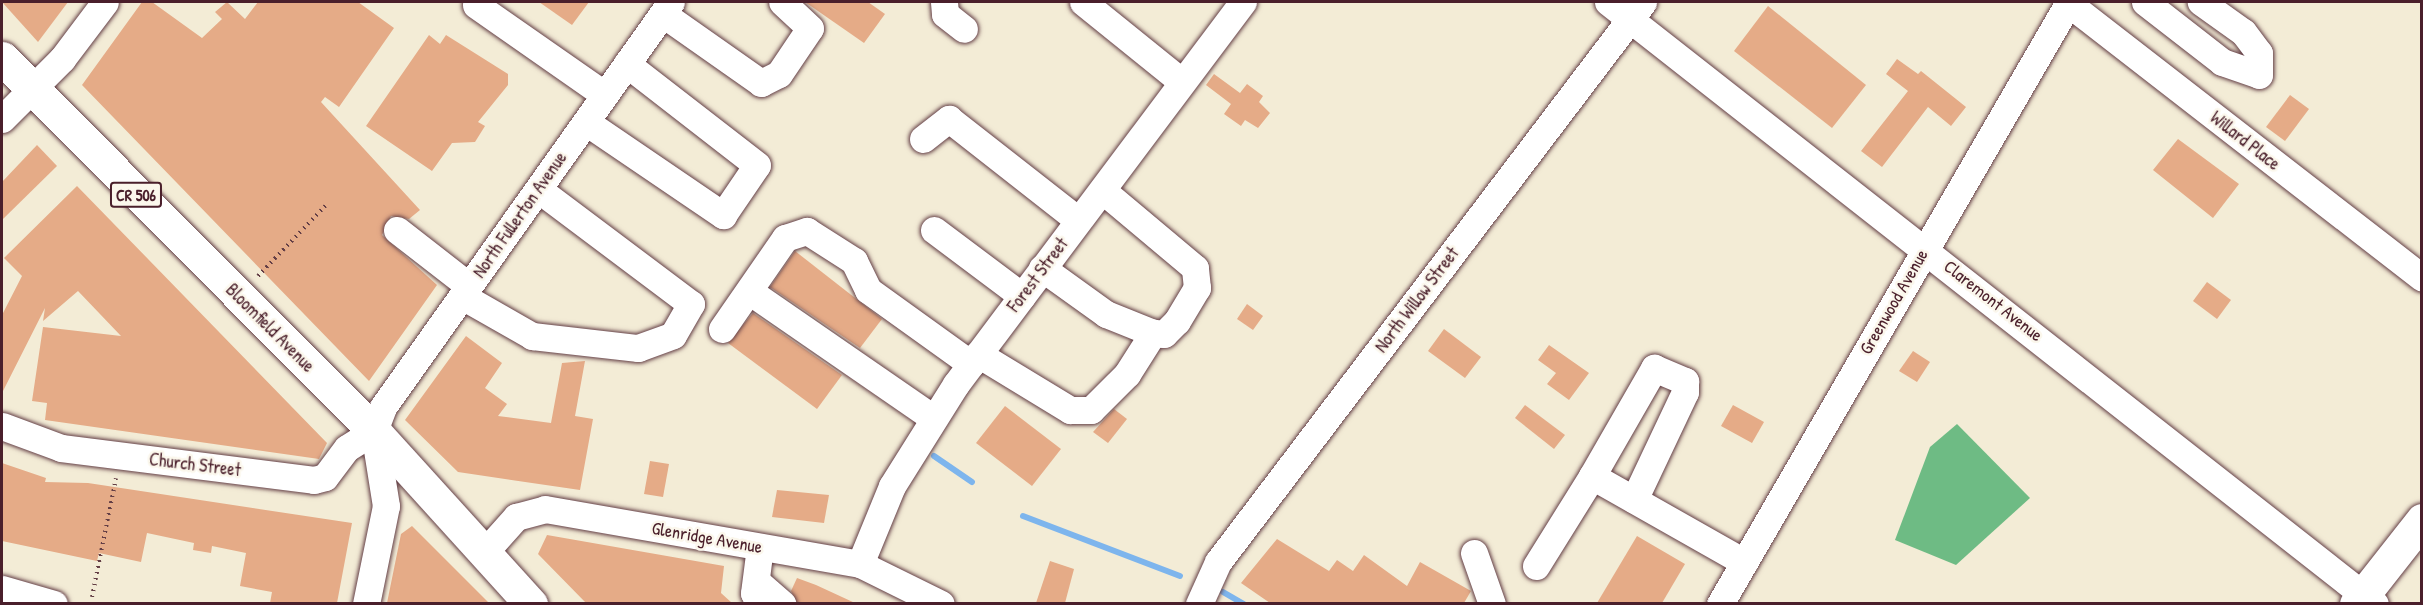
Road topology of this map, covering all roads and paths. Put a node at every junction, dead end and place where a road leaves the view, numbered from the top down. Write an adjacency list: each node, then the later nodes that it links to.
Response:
1 (105, 2): 17 (street)
2 (782, 2): 11 (street)
3 (944, 2): 13 (street)
4 (1083, 2): 16 (street)
5 (1243, 2): 16 (street, Forest Street)
6 (1608, 2): 12 (street, Claremont Avenue)
7 (2069, 2): 28 (street, Greenwood Avenue); 31 (street, Willard Place)
8 (2145, 2): 9 (street)
9 (2201, 2)
10 (476, 5): 18 (street)
11 (667, 8): 15 (street, North Fullerton Avenue)
12 (1637, 10): 28 (street, Claremont Avenue); 60 (street, North Willow Street)
13 (964, 29)
14 (2, 58): 17 (main road, Bloomfield Avenue / CR 506)
15 (627, 64): 18 (street, North Fullerton Avenue); 20 (street)
16 (1182, 82): 23 (street, Forest Street)
17 (33, 90): 19 (street); 40 (main road, Bloomfield Avenue / CR 506)
18 (605, 95): 20 (street, North Fullerton Avenue)
19 (2, 119)
20 (586, 122): 22 (street, North Fullerton Avenue)
21 (923, 139): 25 (street)
22 (538, 189): 32 (street, North Fullerton Avenue); 32 (street)
23 (1102, 190): 25 (street, Forest Street); 36 (street)
24 (327, 204): 30 (path)
25 (1078, 220): 29 (street, Forest Street)
26 (398, 230): 32 (street)
27 (934, 230): 34 (street)
28 (1925, 248): 48 (street, Greenwood Avenue); 54 (street, Claremont Avenue)
29 (1042, 268): 34 (street, Forest Street); 36 (street)
30 (258, 276)
31 (2421, 278)
32 (466, 291): 40 (street, North Fullerton Avenue)
33 (748, 291): 35 (street); 37 (street); 38 (street)
34 (1022, 296): 37 (street, Forest Street)
35 (722, 329)
36 (1153, 333): 37 (street)
37 (974, 359): 38 (street, Forest Street)
38 (933, 418): 49 (street, Forest Street)
39 (2, 426): 40 (street, Church Street)
40 (374, 431): 47 (main road, Bloomfield Avenue / CR 506); 56 (street)
41 (119, 468): 53 (path)
42 (1592, 476): 43 (street); 43 (street); 50 (street)
43 (1634, 500): 48 (street)
44 (2421, 520): 54 (main road)
45 (760, 547): 47 (street, Glenridge Avenue); 49 (street, Glenridge Avenue); 52 (street)
46 (1474, 553): 61 (street)
47 (483, 554): 57 (main road, Bloomfield Avenue / CR 506)
48 (1744, 562): 62 (street, Greenwood Avenue)
49 (860, 564): 59 (street, Glenridge Avenue)
50 (1536, 566)
51 (2, 589): 55 (street)
52 (757, 592): 58 (street)
53 (92, 597)
54 (2365, 600)
55 (54, 603)
56 (366, 603)
57 (531, 603)
58 (782, 603)
59 (941, 603)
60 (1199, 603)
61 (1492, 603)
62 (1720, 603)

